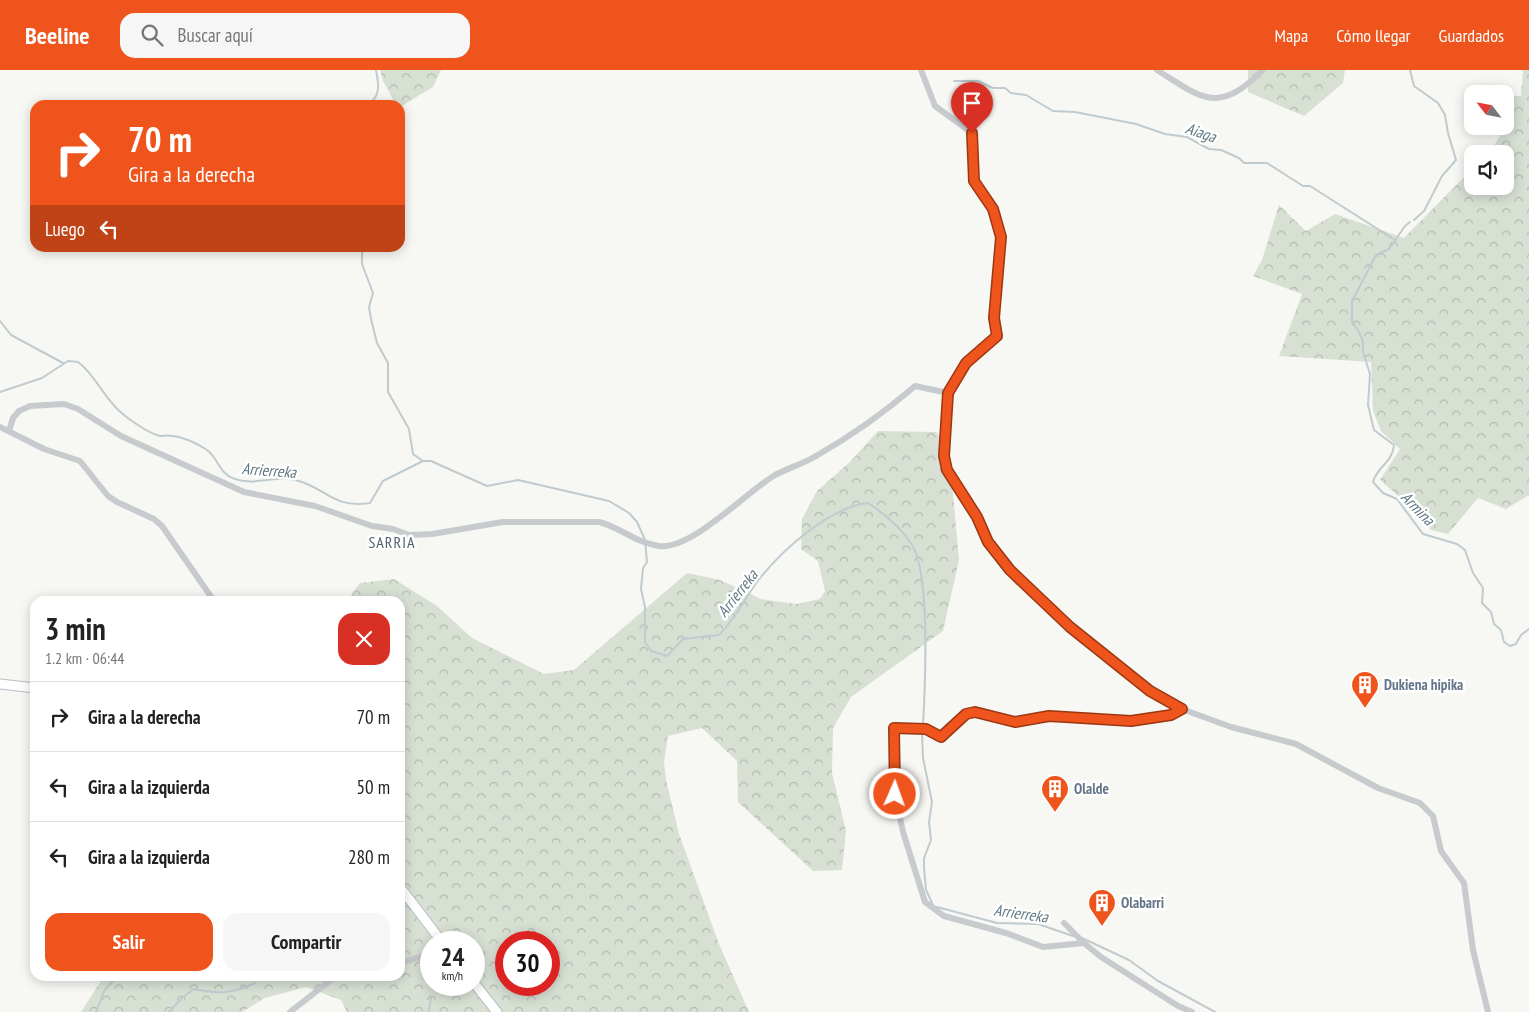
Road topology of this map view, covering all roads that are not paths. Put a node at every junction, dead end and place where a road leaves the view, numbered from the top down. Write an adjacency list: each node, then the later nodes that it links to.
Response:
1 (921, 70): 4 (street)
2 (1157, 70): 3 (street)
3 (1263, 70)
4 (948, 393): 6 (street); 10 (street)
5 (0, 427): 6 (street)
6 (9, 431): 7 (street)
7 (211, 596)
8 (0, 684): 9 (street)
9 (30, 687)
10 (1182, 709): 14 (street); 22 (street)
11 (405, 894): 13 (street)
12 (1064, 923): 14 (street)
13 (434, 931)
14 (1084, 943): 21 (street)
15 (420, 957): 16 (street)
16 (405, 962)
17 (330, 981): 19 (street)
18 (484, 996): 20 (street)
19 (290, 1012)
20 (497, 1012)
21 (1192, 1012)
22 (1488, 1012)

